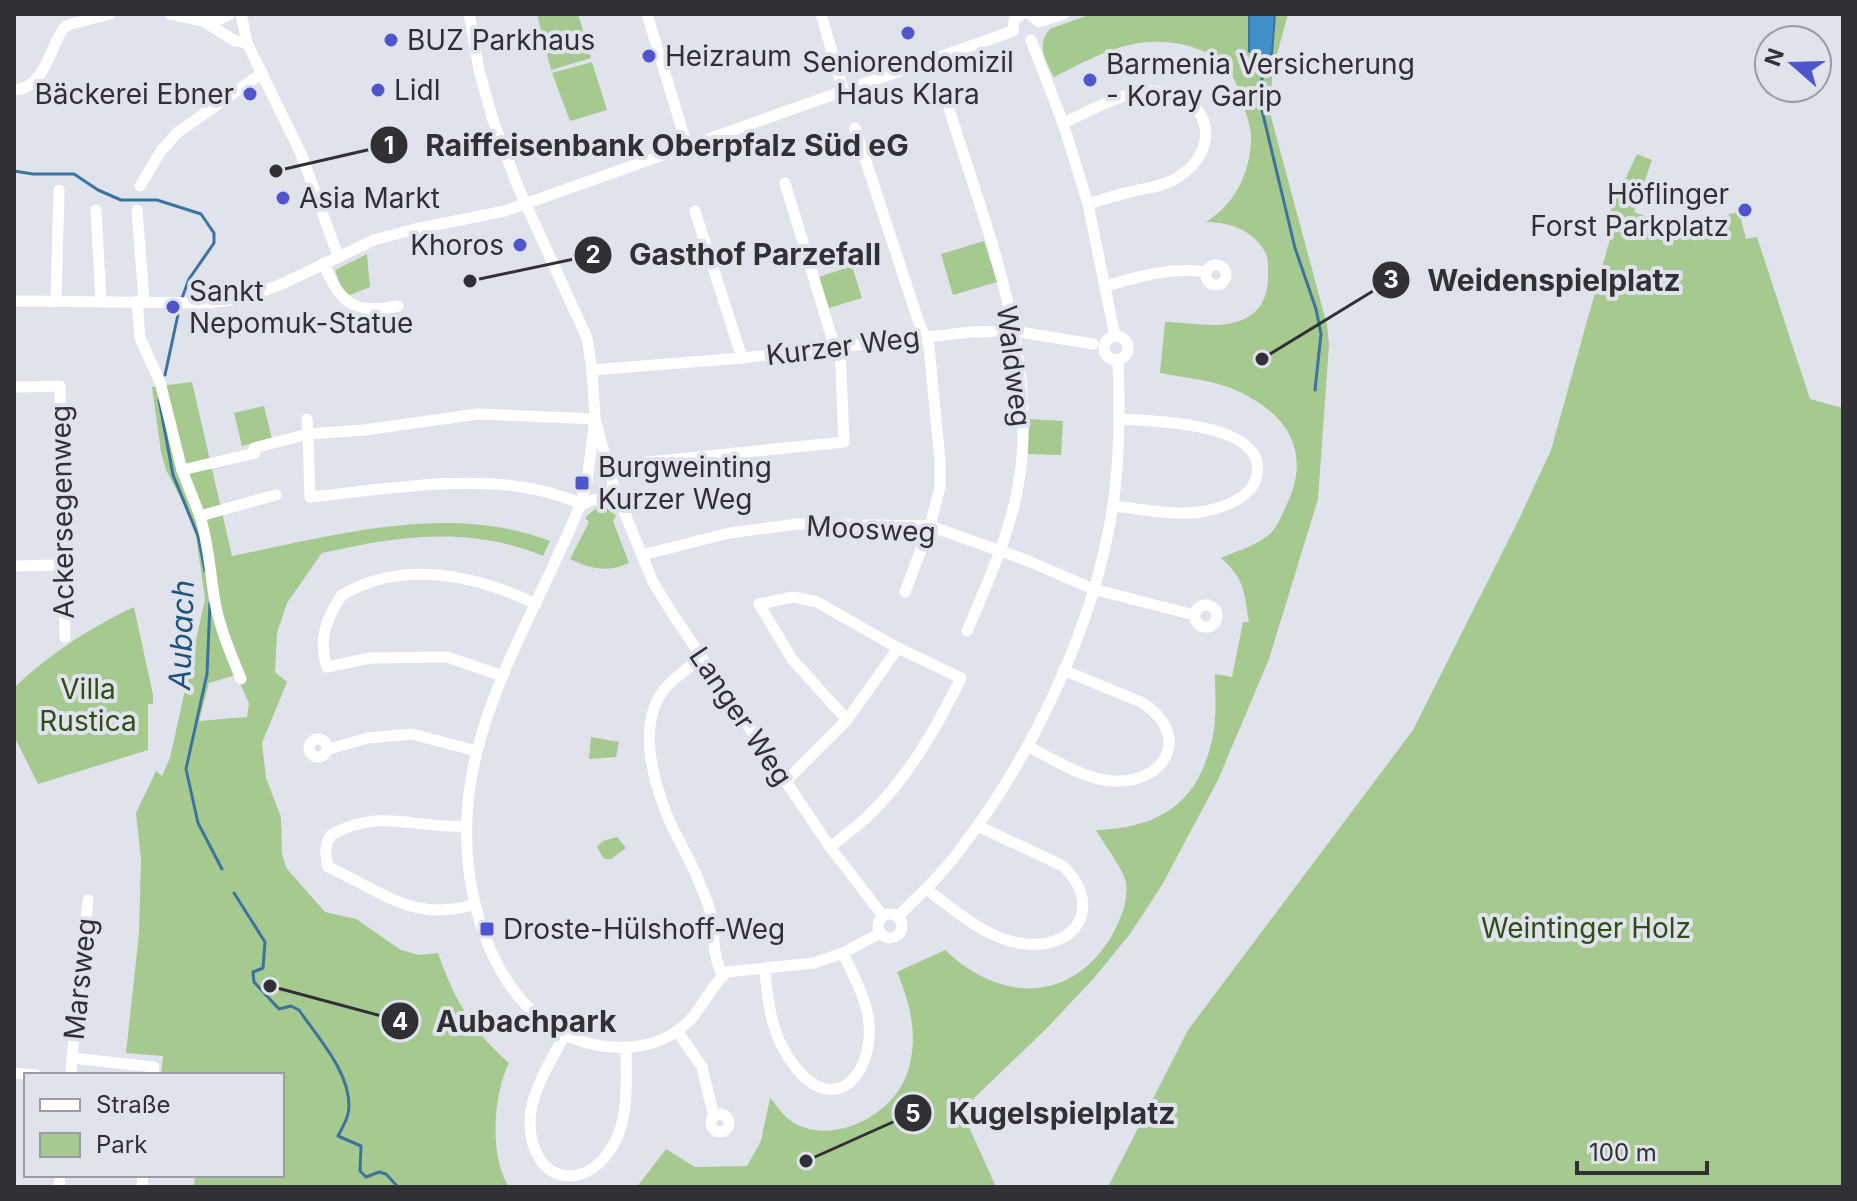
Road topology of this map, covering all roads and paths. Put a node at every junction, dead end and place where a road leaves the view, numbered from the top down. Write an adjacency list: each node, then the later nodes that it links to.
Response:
1 (110, 14): 16 (street)
2 (170, 14): 11 (street)
3 (230, 14): 11 (street)
4 (241, 14): 14 (street)
5 (469, 14): 25 (street, Langer Weg)
6 (647, 14): 21 (street)
7 (821, 14): 17 (street)
8 (1022, 14): 12 (street)
9 (1064, 14): 10 (street)
10 (1035, 18): 13 (street)
11 (203, 21): 14 (street)
12 (1013, 31): 13 (street); 17 (street)
13 (1031, 40): 19 (street)
14 (247, 43): 15 (street)
15 (262, 73): 23 (street); 30 (street)
16 (14, 90)
17 (844, 93): 21 (street)
18 (946, 99): 39 (street, Waldweg)
19 (1063, 123): 26 (street); 26 (street)
20 (855, 128): 40 (street)
21 (688, 149): 25 (street)
22 (785, 183): 43 (street)
23 (140, 186)
24 (59, 190): 35 (street)
25 (526, 204): 30 (street); 46 (street, Langer Weg)
26 (1088, 204): 33 (street)
27 (96, 210): 36 (street)
28 (137, 210): 37 (street)
29 (695, 211): 44 (street)
30 (338, 256): 31 (street)
31 (324, 263): 37 (street); 38 (street)
32 (1206, 272): 33 (street)
33 (1106, 286): 41 (street)
34 (14, 301): 35 (street)
35 (56, 301): 36 (street)
36 (101, 301): 37 (street)
37 (140, 301): 53 (street)
38 (398, 306)
39 (1014, 331): 40 (street, Kurzer Weg); 42 (street, Kurzer Weg); 63 (street, Waldweg)
40 (924, 336): 43 (street, Kurzer Weg); 62 (street)
41 (1115, 336): 45 (street); 45 (street)
42 (1093, 344)
43 (837, 348): 44 (street, Kurzer Weg); 52 (street)
44 (742, 358): 46 (street, Kurzer Weg)
45 (1118, 360): 50 (street)
46 (592, 370): 49 (street, Langer Weg)
47 (14, 387): 65 (street, Ackersegenweg)
48 (307, 419): 51 (street)
49 (595, 419): 51 (street); 52 (street, Langer Weg); 54 (street)
50 (1120, 419): 60 (street); 60 (street)
51 (308, 434): 53 (street); 59 (street)
52 (609, 466): 55 (street, Langer Weg)
53 (182, 470): 61 (street)
54 (587, 482): 55 (street); 57 (street); 59 (street)
55 (612, 483): 57 (street); 58 (street, Langer Weg)
56 (276, 495): 61 (street)
57 (600, 498): 58 (street); 59 (street)
58 (621, 503): 64 (street, Langer Weg)
59 (580, 505): 69 (street)
60 (1113, 506): 67 (street)
61 (200, 516): 77 (street)
62 (930, 526): 63 (street, Moosweg); 64 (street, Moosweg); 68 (street)
63 (1002, 550): 67 (street, Moosweg); 71 (street, Waldweg)
64 (642, 555): 74 (street, Langer Weg)
65 (64, 565): 66 (street); 72 (street, Ackersegenweg)
66 (14, 566)
67 (1093, 589): 70 (street, Moosweg); 75 (street)
68 (905, 592)
69 (536, 604): 76 (street); 76 (street)
70 (1194, 615)
71 (967, 631)
72 (65, 637)
73 (898, 648): 78 (street); 78 (street); 85 (street)
74 (702, 657): 82 (street, Langer Weg); 94 (street)
75 (1063, 670): 79 (street); 79 (street)
76 (503, 676): 81 (street)
77 (241, 679)
78 (847, 720): 82 (street)
79 (1027, 746): 84 (street)
80 (326, 750): 81 (street)
81 (476, 751): 83 (street)
82 (785, 782): 85 (street, Langer Weg)
83 (465, 826): 88 (street); 88 (street)
84 (978, 826): 86 (street); 86 (street)
85 (830, 847): 89 (street, Langer Weg)
86 (926, 889): 90 (street)
87 (88, 900): 98 (street, Marsweg)
88 (475, 904): 96 (street)
89 (883, 916): 90 (street); 91 (street)
90 (897, 917): 91 (street)
91 (880, 933): 92 (street)
92 (843, 953): 93 (street); 93 (street)
93 (765, 970): 94 (street)
94 (723, 976): 95 (street)
95 (677, 1031): 97 (street); 101 (street)
96 (564, 1036): 97 (street); 97 (street)
97 (626, 1047)
98 (72, 1058): 99 (street); 100 (street, Marsweg)
99 (154, 1071)
100 (71, 1073)
101 (714, 1117)

